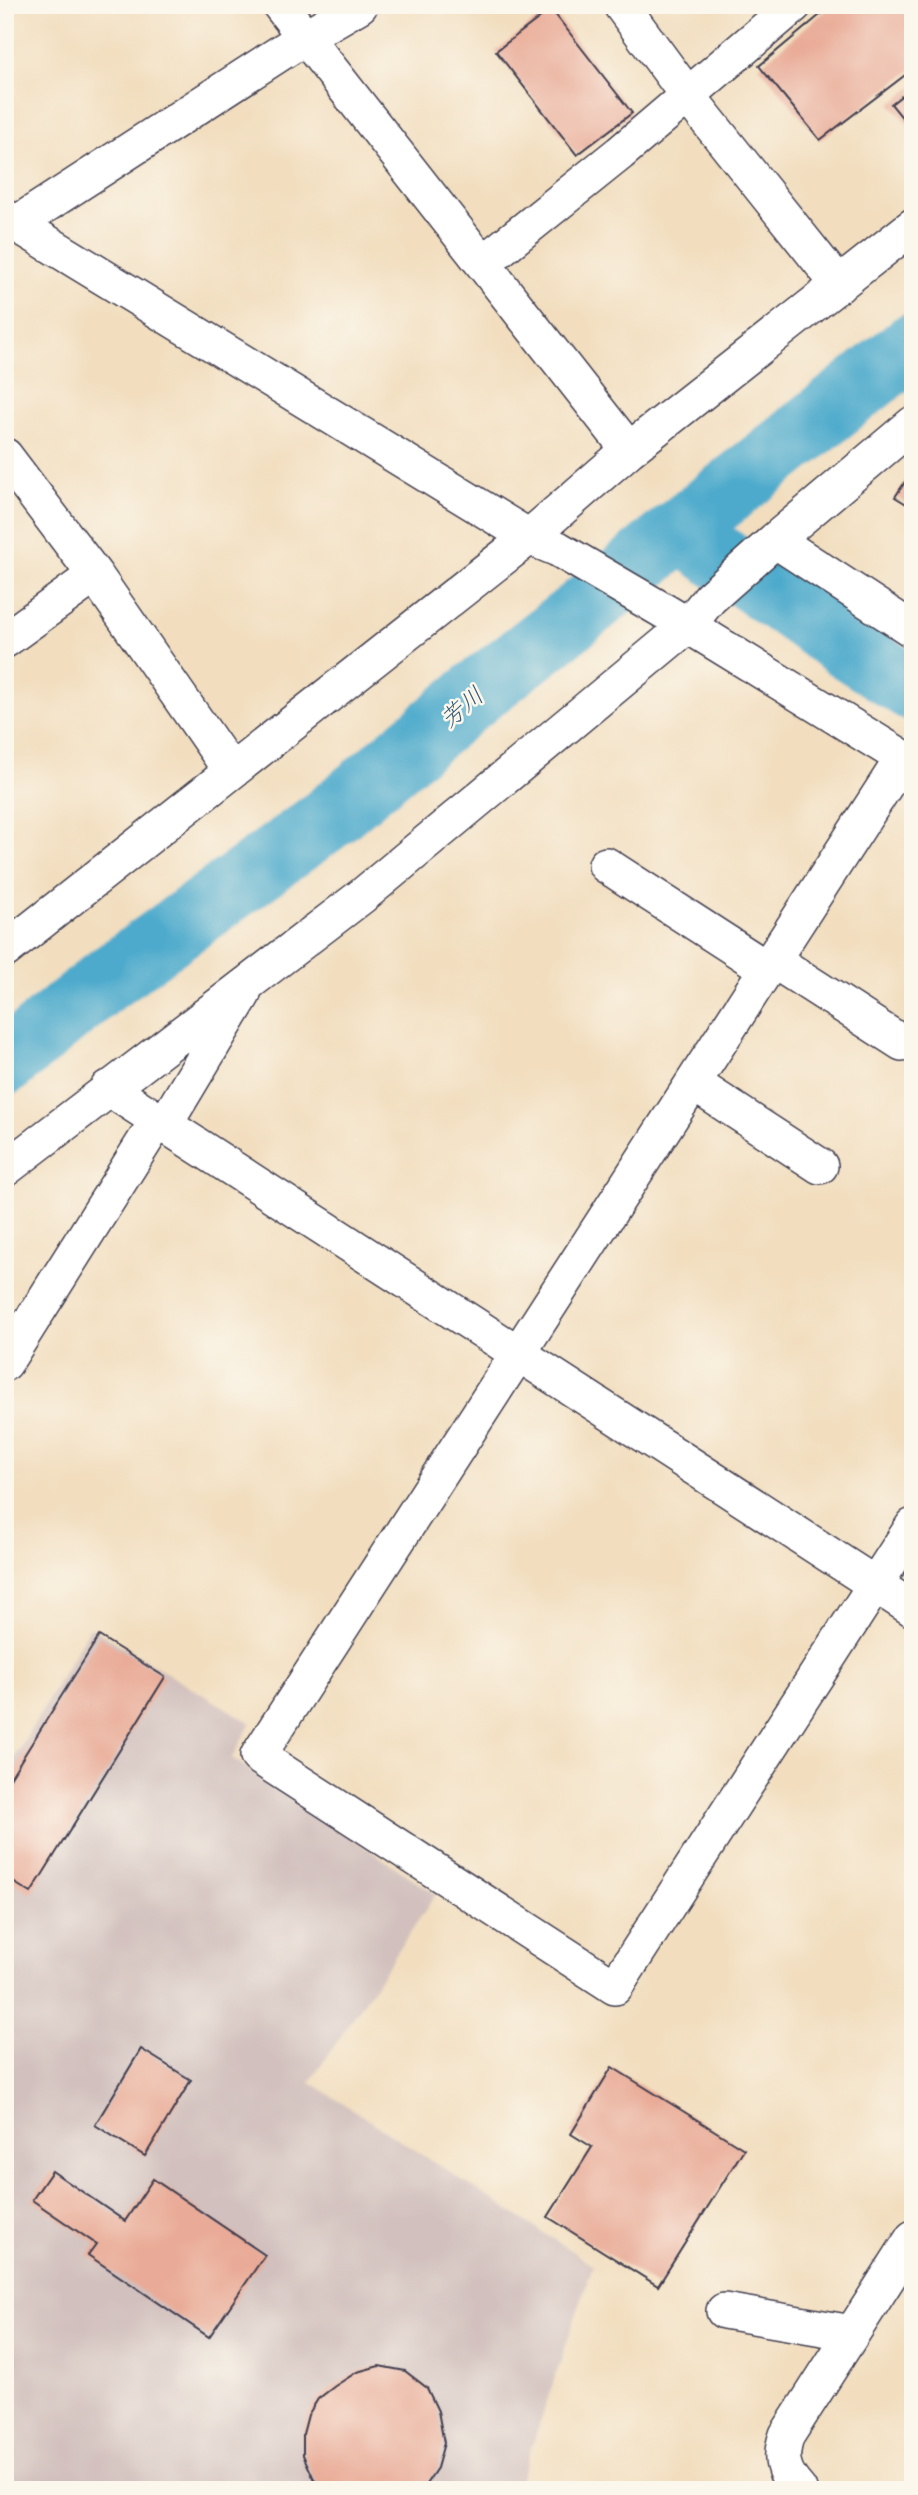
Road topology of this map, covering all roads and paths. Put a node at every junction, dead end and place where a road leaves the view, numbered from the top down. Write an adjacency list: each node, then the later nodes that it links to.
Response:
1 (280, 5): 5 (street)
2 (360, 5): 5 (street)
3 (621, 5): 6 (street)
4 (794, 5): 6 (street)
5 (305, 37): 7 (street); 9 (street)
6 (688, 96): 9 (street); 10 (street)
7 (9, 223): 14 (street)
8 (913, 226): 10 (street)
9 (483, 262): 12 (street)
10 (839, 285): 12 (street)
11 (913, 424): 15 (street)
12 (629, 450): 14 (street)
13 (5, 456): 16 (street)
14 (544, 543): 17 (street); 21 (street)
15 (766, 548): 17 (street); 18 (street)
16 (95, 575): 19 (street); 21 (street)
17 (678, 620): 20 (street); 25 (street)
18 (913, 629)
19 (5, 640)
20 (908, 761): 24 (street)
21 (231, 771): 23 (street)
22 (606, 865): 24 (street)
23 (9, 940)
24 (770, 964): 26 (street); 27 (street)
25 (252, 979): 28 (street); 29 (street)
26 (902, 1043)
27 (693, 1083): 30 (street); 32 (street)
28 (108, 1088): 29 (street); 31 (street)
29 (161, 1122): 32 (street); 33 (street)
30 (820, 1166)
31 (5, 1169)
32 (518, 1353): 35 (street); 35 (street)
33 (5, 1363)
34 (913, 1527): 35 (street)
35 (875, 1585): 36 (street)
36 (913, 1609)
37 (913, 2238): 39 (street)
38 (724, 2311): 39 (street)
39 (852, 2333): 40 (street)
40 (799, 2490)

